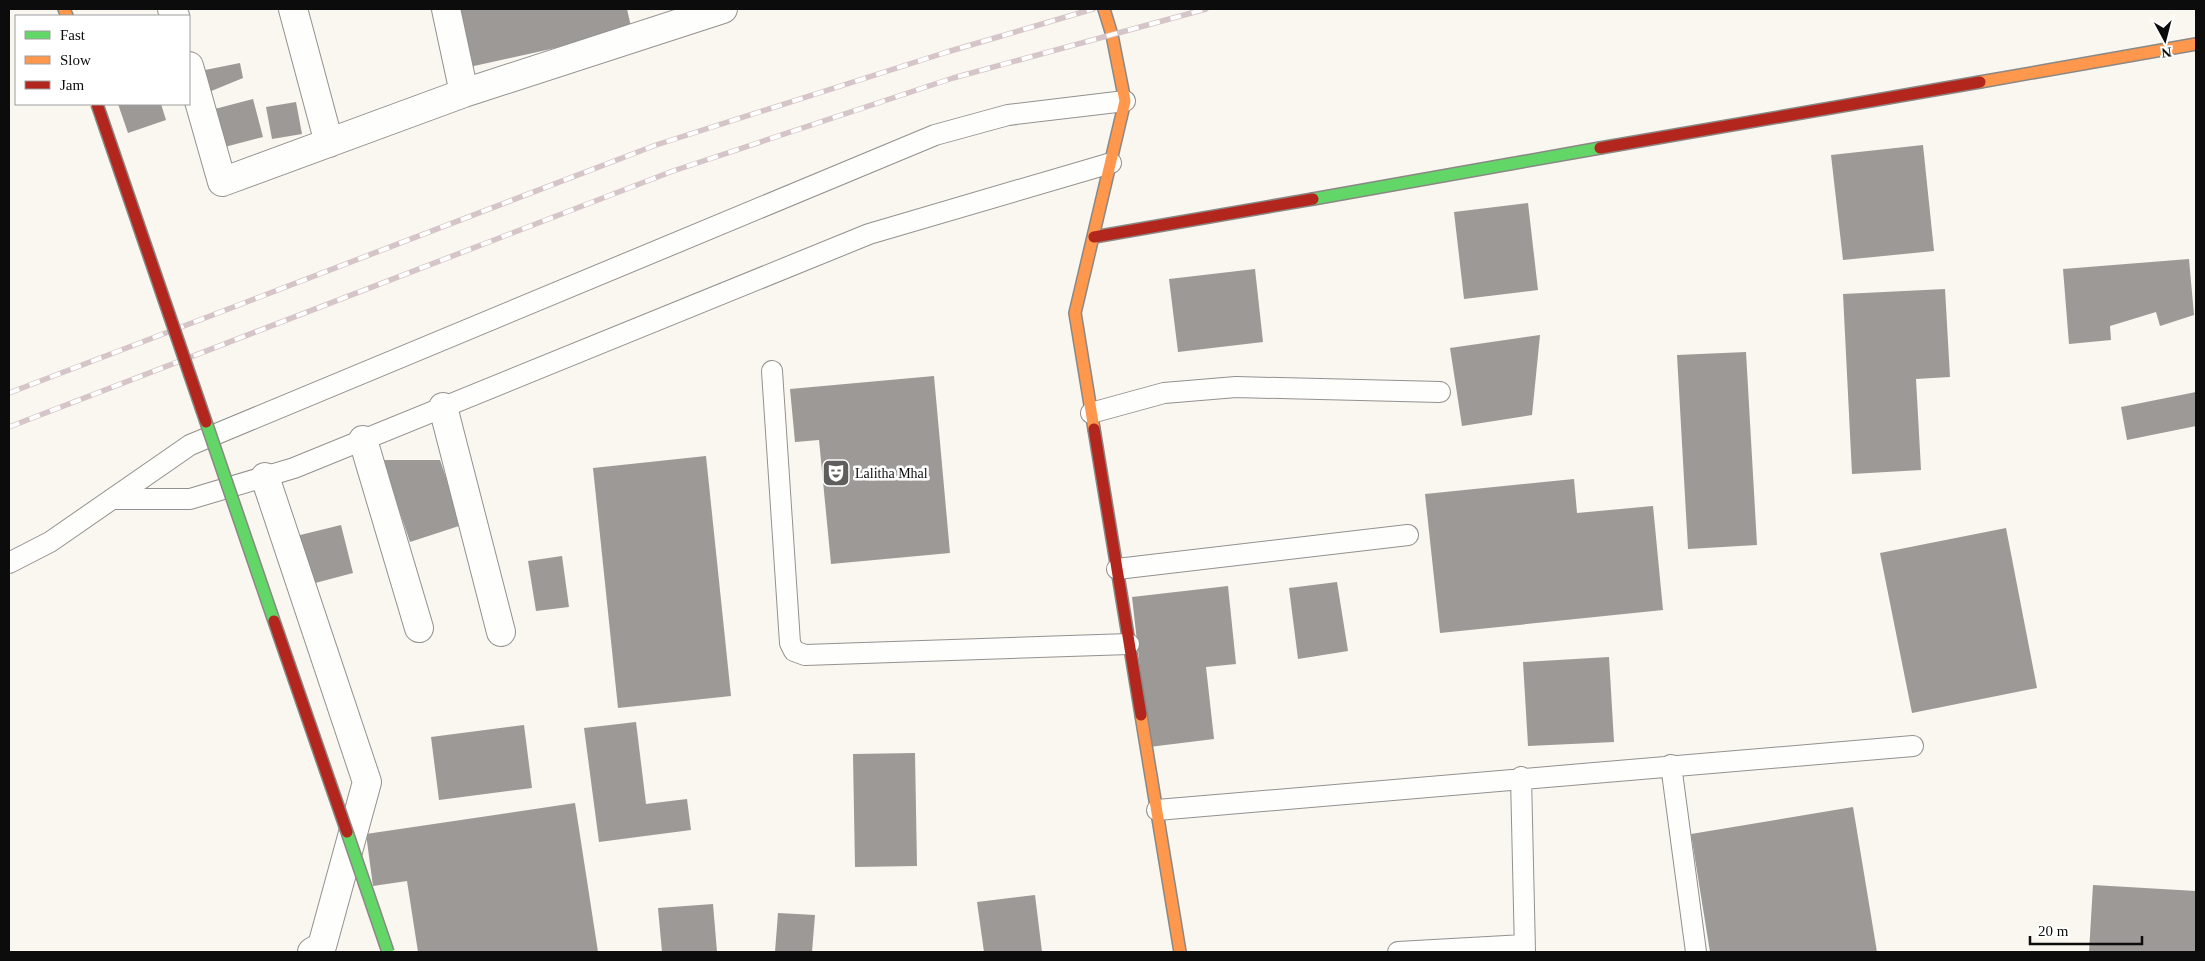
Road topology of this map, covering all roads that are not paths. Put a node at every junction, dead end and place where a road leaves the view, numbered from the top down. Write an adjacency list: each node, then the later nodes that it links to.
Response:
1 (293, 9): 11 (street)
2 (446, 9): 8 (street)
3 (723, 9): 5 (street)
4 (1104, 9): 9 (street)
5 (672, 17): 8 (street)
6 (2196, 44): 13 (street)
7 (190, 70): 11 (street)
8 (464, 93): 11 (street)
9 (1125, 102): 12 (street); 20 (lane)
10 (97, 105): 33 (street, bridge)
11 (329, 143)
12 (1111, 163): 13 (street); 16 (lane)
13 (1094, 237): 17 (street)
14 (772, 371): 26 (lane)
15 (1440, 392): 17 (lane)
16 (443, 407): 18 (lane); 25 (street)
17 (1091, 413): 23 (street)
18 (363, 440): 19 (lane); 24 (street)
19 (264, 477): 20 (lane); 32 (street)
20 (112, 499): 22 (lane)
21 (1408, 535): 23 (lane)
22 (9, 563)
23 (1117, 569): 26 (street)
24 (419, 628)
25 (501, 632)
26 (1129, 644): 30 (street)
27 (1913, 746): 28 (lane)
28 (1672, 765): 29 (lane); 36 (lane)
29 (1521, 777): 30 (lane); 31 (lane)
30 (1157, 810): 34 (street)
31 (1524, 949): 35 (lane)
32 (312, 952)
33 (388, 952)
34 (1180, 952)
35 (1398, 952)
36 (1696, 952)

